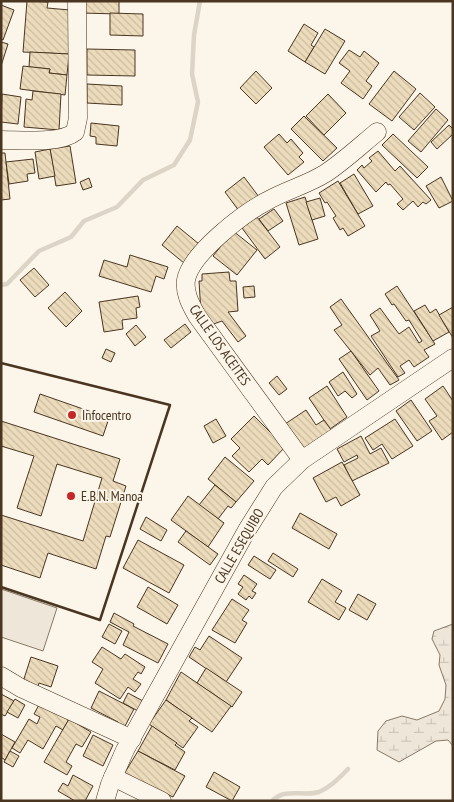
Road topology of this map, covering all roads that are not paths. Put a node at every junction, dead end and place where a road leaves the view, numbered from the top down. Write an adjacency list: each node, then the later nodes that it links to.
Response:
1 (77, 1): 3 (street)
2 (377, 132): 5 (street, CALLE LOS ACEITES)
3 (1, 140)
4 (453, 358): 5 (street, CALLE ESEQUIBO)
5 (302, 460): 7 (street, CALLE ESEQUIBO)
6 (1, 676): 7 (street)
7 (132, 739): 8 (street, CALLE ESEQUIBO)
8 (113, 777): 9 (street, CALLE ESEQUIBO); 10 (street)
9 (105, 801)
10 (162, 801)

